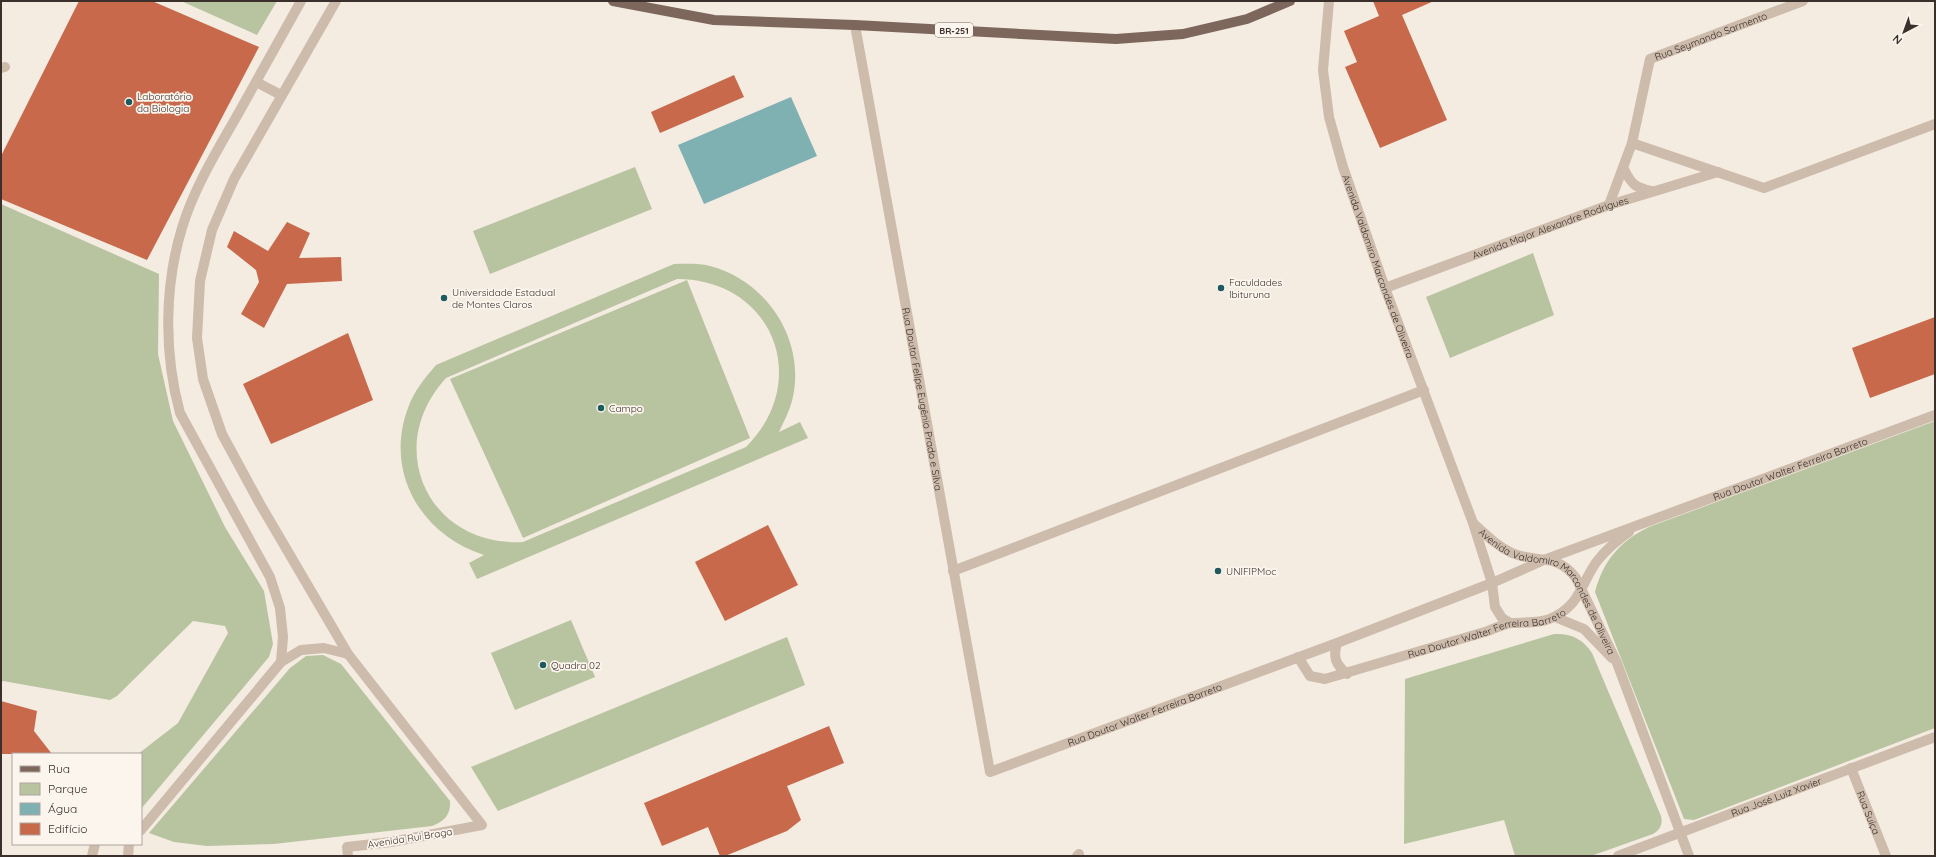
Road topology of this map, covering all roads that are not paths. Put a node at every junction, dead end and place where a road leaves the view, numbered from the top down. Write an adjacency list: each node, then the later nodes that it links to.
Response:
1 (301, 1): 8 (street)
2 (336, 1): 9 (street)
3 (613, 1): 7 (main road, BR-251)
4 (1290, 1): 7 (main road, BR-251)
5 (1329, 1): 16 (street, Avenida Valdomiro Marcondes de Oliveira)
6 (1803, 1): 11 (street, Rua Seymando Sarmento)
7 (855, 25): 22 (street, Rua Doutor Felipe Eugênio Prado e Silva)
8 (256, 82): 9 (street); 30 (street)
9 (281, 95): 28 (street)
10 (1935, 124): 13 (street)
11 (1632, 143): 12 (street, Rua Seymando Sarmento); 13 (street)
12 (1624, 169): 14 (street); 15 (street, Rua Seymando Sarmento)
13 (1718, 172): 14 (street, Avenida Major Alexandre Rodrigues)
14 (1653, 191): 15 (street, Avenida Major Alexandre Rodrigues)
15 (1609, 205): 16 (street, Avenida Major Alexandre Rodrigues)
16 (1385, 288): 17 (street, Avenida Valdomiro Marcondes de Oliveira)
17 (1424, 390): 20 (street, Avenida Valdomiro Marcondes de Oliveira); 22 (street)
18 (1935, 415): 19 (street, Rua Doutor Walter Ferreira Barreto)
19 (1646, 522): 21 (street, Rua Doutor Walter Ferreira Barreto); 24 (street, Rua Doutor Walter Ferreira Barreto)
20 (1473, 523): 21 (street, Avenida Valdomiro Marcondes de Oliveira); 23 (street, Avenida Valdomiro Marcondes de Oliveira)
21 (1544, 560): 23 (street, Rua Doutor Walter Ferreira Barreto); 24 (street, Avenida Valdomiro Marcondes de Oliveira)
22 (953, 571): 35 (street, Rua Doutor Felipe Eugênio Prado e Silva)
23 (1492, 582): 26 (street); 27 (street, Rua Doutor Walter Ferreira Barreto)
24 (1583, 589): 25 (street, Rua Doutor Walter Ferreira Barreto); 31 (street, Avenida Valdomiro Marcondes de Oliveira)
25 (1555, 617): 26 (street, Rua Doutor Walter Ferreira Barreto); 31 (street, Avenida Valdomiro Marcondes de Oliveira)
26 (1510, 623): 32 (street, Rua Doutor Walter Ferreira Barreto)
27 (1337, 643): 29 (street, Rua Doutor Walter Ferreira Barreto); 32 (street)
28 (348, 654): 30 (street); 40 (street, Avenida Rui Braga)
29 (1298, 657): 32 (street, Rua Doutor Walter Ferreira Barreto); 35 (street, Rua Doutor Walter Ferreira Barreto)
30 (281, 662): 36 (street)
31 (1617, 663): 37 (street, Avenida Valdomiro Marcondes de Oliveira)
32 (1347, 674)
33 (1935, 737): 34 (street, Rua José Luiz Xavier)
34 (1851, 768): 37 (street, Rua José Luiz Xavier); 45 (street, Rua Suíça)
35 (990, 772)
36 (142, 829)
37 (1682, 832): 43 (street, Rua José Luiz Xavier); 44 (street, Avenida Valdomiro Marcondes de Oliveira)
38 (95, 845): 41 (street)
39 (128, 845): 42 (street)
40 (347, 852)
41 (92, 856)
42 (128, 856)
43 (1618, 856)
44 (1689, 856)
45 (1886, 856)

